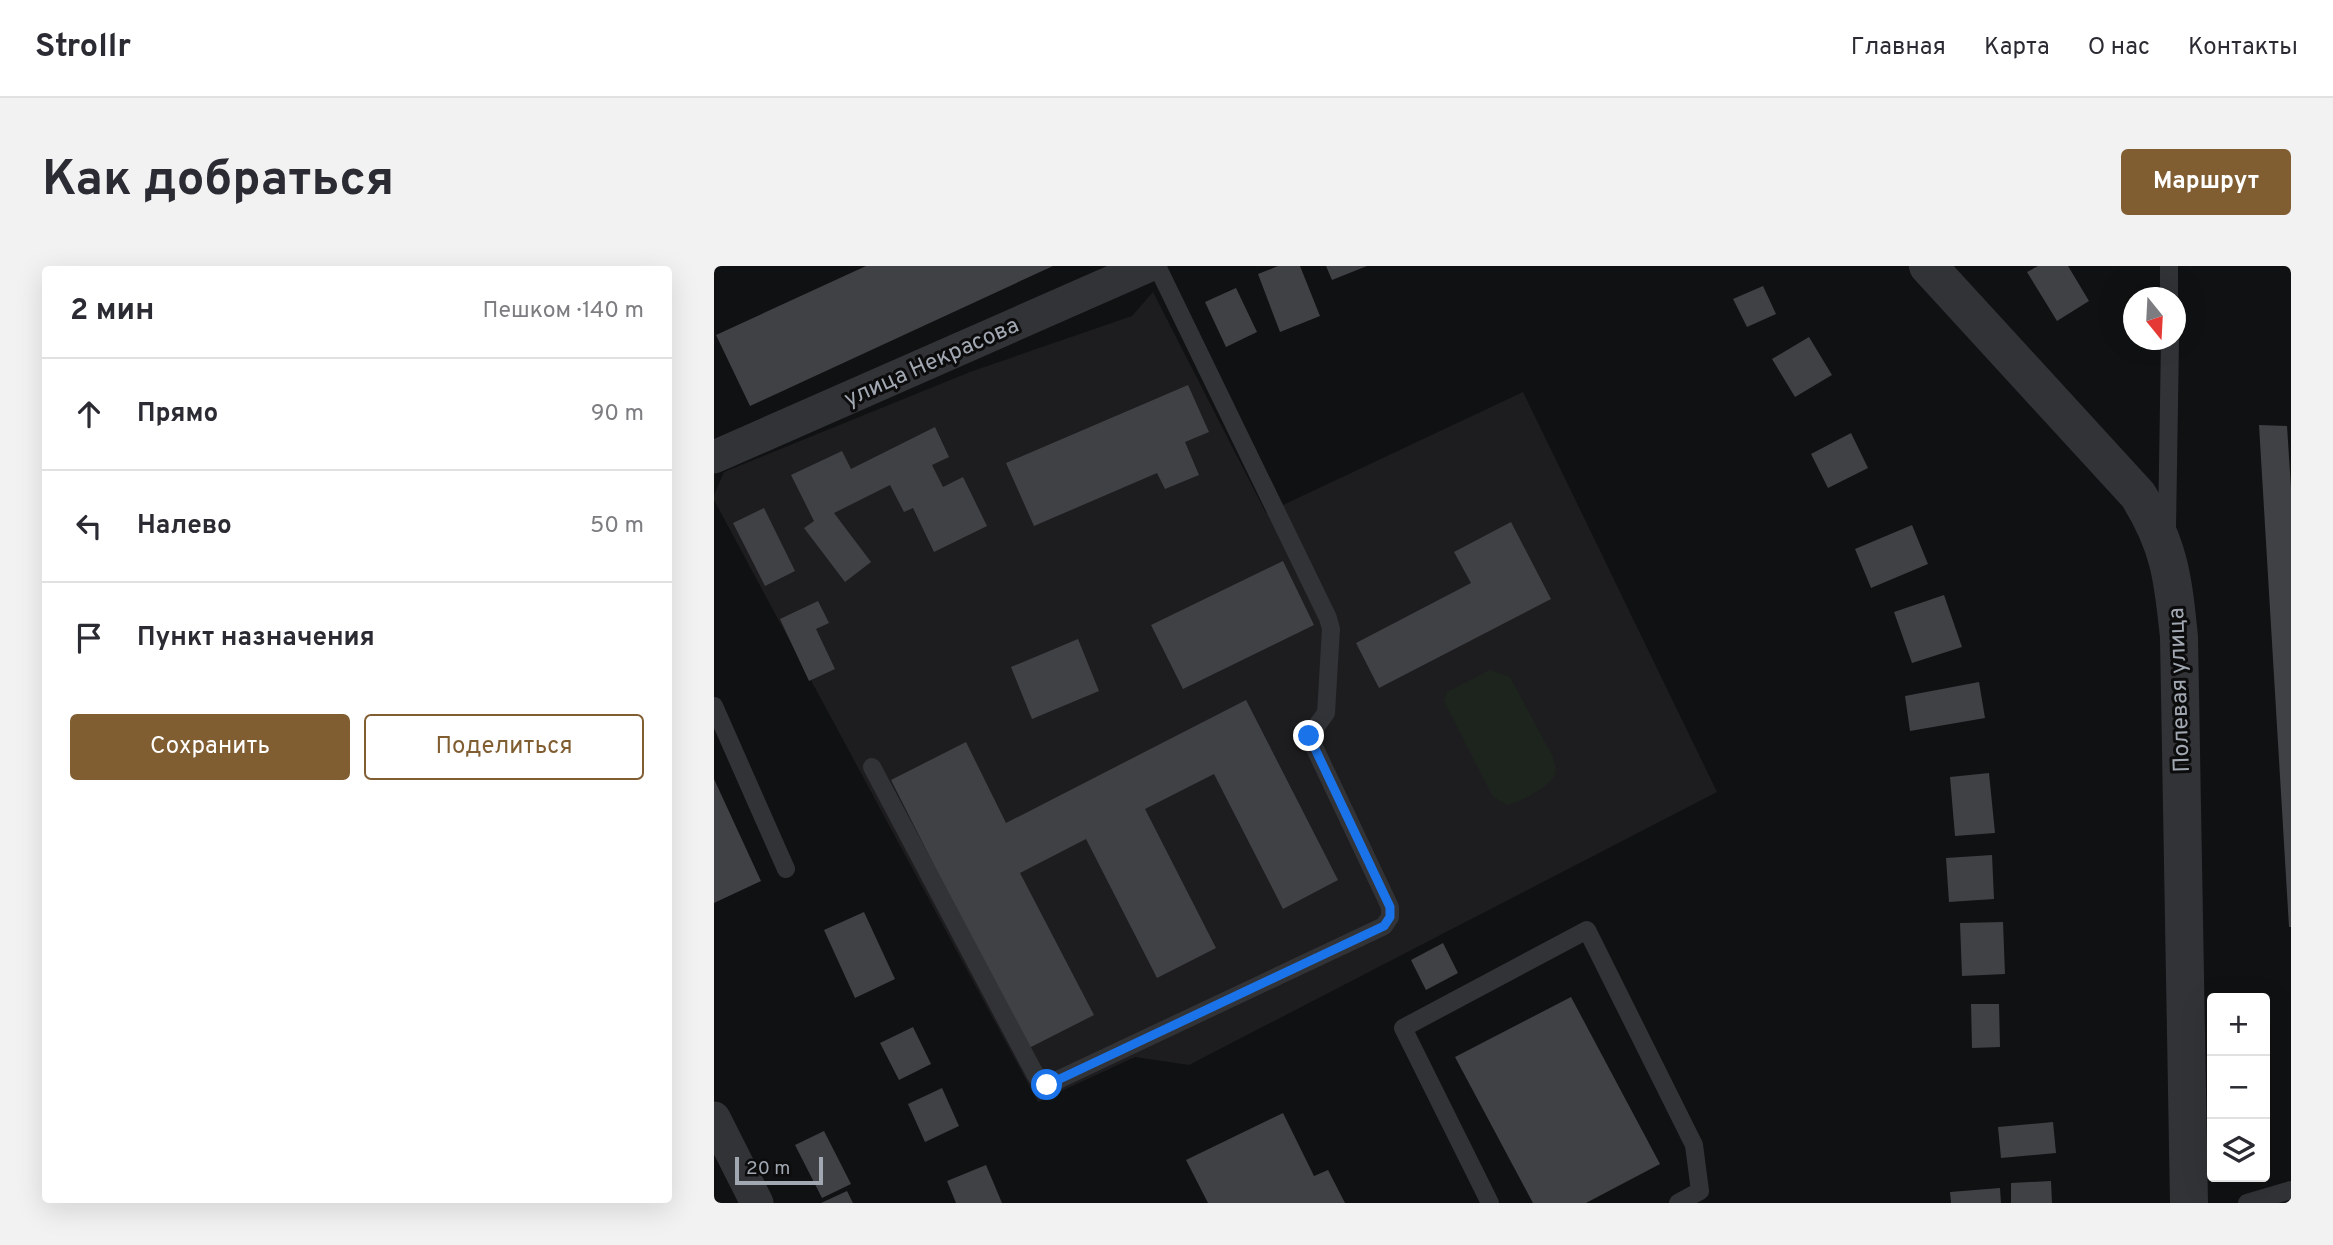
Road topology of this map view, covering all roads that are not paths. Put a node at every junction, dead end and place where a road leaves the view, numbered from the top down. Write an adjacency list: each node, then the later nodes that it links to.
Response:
1 (1148, 266): 7 (street, улица Некрасова)
2 (1157, 266): 10 (lane)
3 (1928, 266): 8 (street, Полевая улица)
4 (2169, 266): 5 (lane)
5 (2169, 287)
6 (2170, 350): 8 (lane)
7 (714, 457)
8 (2166, 550): 17 (street, Полевая улица)
9 (714, 706): 11 (lane)
10 (872, 767)
11 (786, 869)
12 (714, 1118): 14 (street)
13 (2291, 1190): 18 (lane)
14 (757, 1203)
15 (1490, 1203): 16 (lane)
16 (1678, 1203)
17 (2189, 1203)
18 (2247, 1203)

